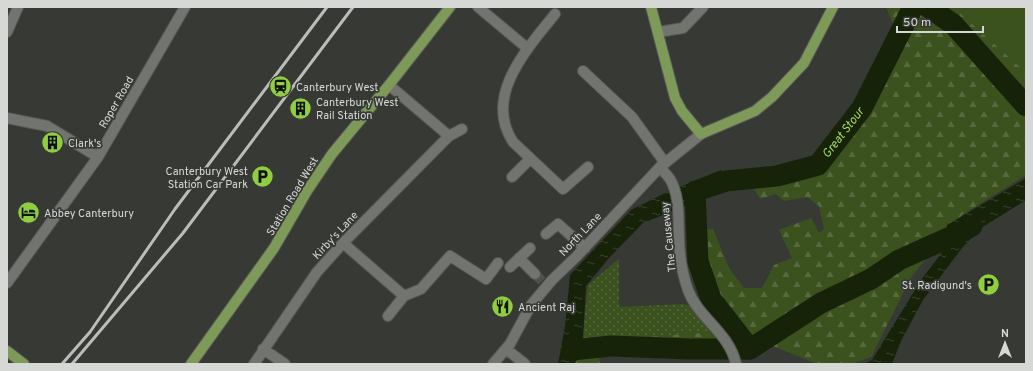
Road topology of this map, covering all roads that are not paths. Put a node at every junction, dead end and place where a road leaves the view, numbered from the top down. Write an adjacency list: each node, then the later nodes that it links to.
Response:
1 (18, 7): 9 (street)
2 (185, 7): 18 (street, Roper Road)
3 (450, 7): 13 (main road, Station Road West)
4 (478, 7): 11 (street)
5 (651, 7): 10 (main road)
6 (703, 7): 10 (street)
7 (833, 7): 16 (main road)
8 (555, 14): 11 (street)
9 (7, 32)
10 (658, 32): 16 (main road)
11 (527, 48): 19 (street)
12 (583, 71): 20 (street, The Causeway)
13 (389, 85): 17 (street); 39 (main road, Station Road West)
14 (7, 118): 18 (street)
15 (462, 129): 17 (street, Kirby's Lane)
16 (701, 134): 20 (street, North Lane)
17 (449, 136): 24 (street, Kirby's Lane)
18 (98, 157): 31 (street, Roper Road)
19 (530, 159): 21 (street); 22 (street)
20 (663, 165): 26 (street, North Lane); 37 (street, The Causeway)
21 (588, 167)
22 (512, 177)
23 (546, 234): 26 (street)
24 (343, 243): 32 (street); 34 (street, Kirby's Lane)
25 (530, 248): 27 (street)
26 (585, 248): 30 (street, North Lane)
27 (520, 258): 29 (street); 30 (street)
28 (498, 263): 32 (street)
29 (510, 267)
30 (541, 280): 35 (street, North Lane)
31 (7, 283)
32 (404, 296): 33 (street)
33 (388, 316)
34 (263, 349): 40 (street, Kirby's Lane); 41 (street)
35 (506, 349): 42 (street, North Lane); 43 (street)
36 (7, 351): 38 (main road)
37 (736, 360)
38 (24, 364)
39 (191, 364)
40 (254, 364)
41 (285, 364)
42 (493, 364)
43 (525, 364)

